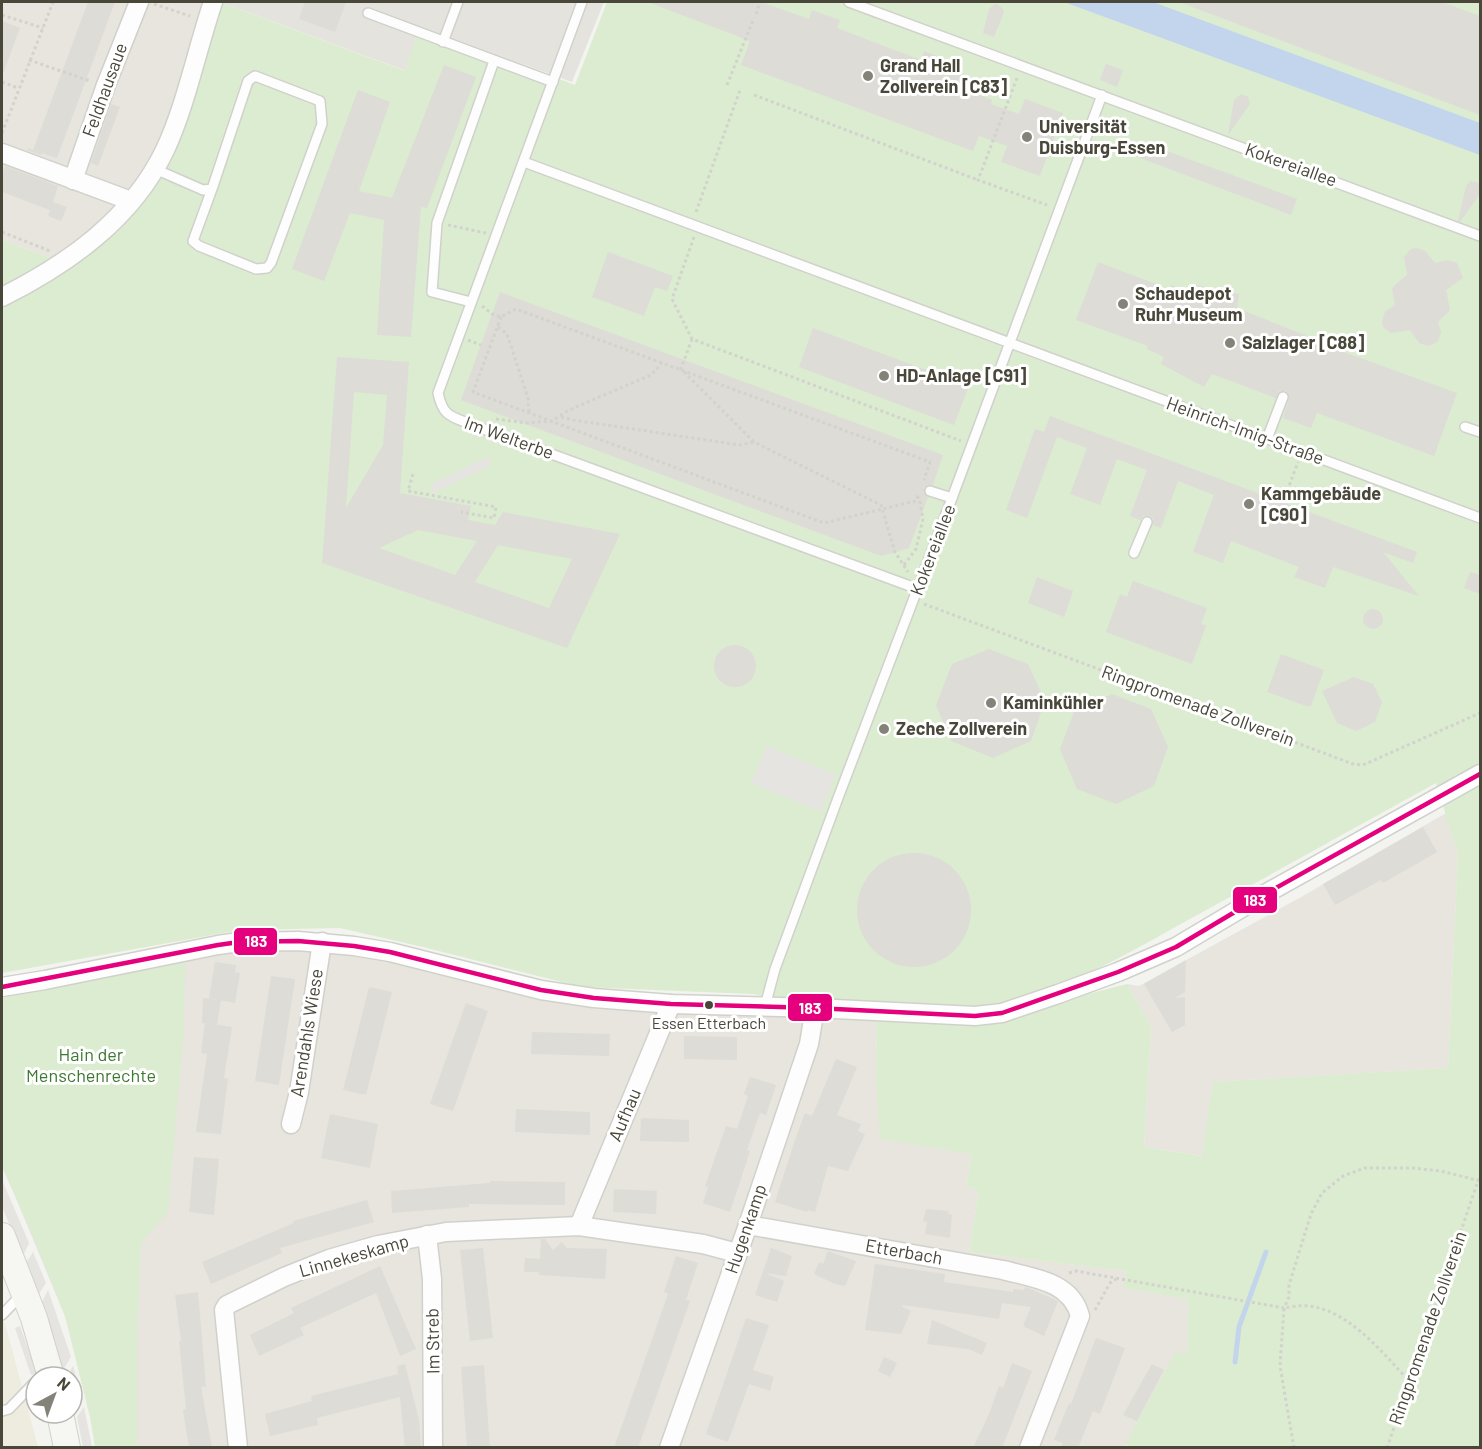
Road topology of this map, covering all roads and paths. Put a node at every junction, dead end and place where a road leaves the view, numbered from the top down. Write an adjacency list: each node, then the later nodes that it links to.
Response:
1 (53, 2): 14 (path)
2 (139, 2): 22 (street, Feldhausaue)
3 (146, 2): 13 (path)
4 (213, 2): 13 (street)
5 (458, 2): 15 (lane)
6 (582, 2): 20 (lane, Im Welterbe)
7 (760, 2): 10 (path)
8 (849, 2): 18 (lane, Kokereiallee)
9 (368, 13): 15 (lane)
10 (756, 14)
11 (2, 15): 14 (path)
12 (753, 20): 21 (path)
13 (206, 22): 30 (street)
14 (43, 28): 16 (path)
15 (442, 42): 17 (lane)
16 (29, 60): 22 (path); 23 (path)
17 (494, 60): 20 (lane); 36 (lane)
18 (1022, 65): 26 (lane, Kokereiallee); 32 (path)
19 (2, 82): 23 (path)
20 (553, 82): 29 (lane, Im Welterbe)
21 (727, 84)
22 (106, 85): 31 (street, Feldhausaue)
23 (18, 88): 27 (path)
24 (740, 90): 37 (path)
25 (754, 95): 32 (path)
26 (1102, 95): 35 (lane, Kokereiallee); 40 (lane, Kokereiallee)
27 (2, 133)
28 (2, 153): 31 (street)
29 (524, 162): 37 (lane, Heinrich-Imig-Straße); 39 (lane, Im Welterbe)
30 (155, 169): 33 (lane); 34 (street)
31 (73, 180): 34 (street)
32 (978, 180): 35 (path)
33 (212, 189): 33 (lane)
34 (131, 201): 41 (street)
35 (1059, 210): 49 (lane, Kokereiallee)
36 (437, 223): 39 (path); 43 (lane)
37 (694, 226): 47 (path); 49 (lane, Heinrich-Imig-Straße)
38 (2, 232): 41 (path)
39 (496, 235): 43 (lane, Im Welterbe)
40 (1480, 236)
41 (69, 259): 42 (street)
42 (2, 297)
43 (471, 302): 78 (lane, Im Welterbe)
44 (484, 307): 45 (path)
45 (501, 317): 46 (path); 51 (path)
46 (498, 327): 54 (path); 54 (path)
47 (692, 339): 52 (path); 62 (path)
48 (471, 341): 50 (path)
49 (1010, 343): 60 (lane, Heinrich-Imig-Straße); 62 (lane, Kokereiallee)
50 (481, 345)
51 (662, 362): 52 (path); 55 (path)
52 (681, 369): 61 (path); 65 (path)
53 (1282, 397): 60 (lane)
54 (529, 413): 57 (path)
55 (560, 417): 57 (path); 61 (path)
56 (492, 418): 57 (path)
57 (552, 421): 70 (path)
58 (1465, 427): 59 (lane)
59 (1480, 432)
60 (1267, 439): 63 (lane, Heinrich-Imig-Straße)
61 (754, 441): 70 (path)
62 (971, 444): 68 (lane, Kokereiallee)
63 (1302, 452): 69 (path); 73 (lane, Heinrich-Imig-Straße)
64 (412, 474): 72 (path)
65 (923, 481)
66 (920, 491): 70 (path)
67 (930, 491): 68 (lane)
68 (952, 498): 78 (lane, Kokereiallee)
69 (1283, 502)
70 (883, 509): 75 (path)
71 (923, 511): 77 (path)
72 (461, 512)
73 (1480, 518)
74 (1146, 522): 76 (lane)
75 (895, 552)
76 (1134, 554)
77 (904, 566)
78 (918, 589): 79 (lane, Kokereiallee)
79 (914, 600): 80 (path, Ringpromenade Zollverein); 85 (lane, Kokereiallee)
80 (1480, 713)
81 (1480, 774): 86 (street, Arendahls Wiese)
82 (322, 942): 83 (street, Arendahls Wiese); 84 (street, Arendahls Wiese); 87 (street, Arendahls Wiese)
83 (2, 987)
84 (671, 1004): 85 (street, Arendahls Wiese); 91 (street, Aufhau)
85 (765, 1006): 86 (street, Arendahls Wiese)
86 (815, 1008): 90 (street, Hugenkamp)
87 (291, 1124)
88 (1480, 1175): 89 (path, Ringpromenade Zollverein)
89 (1479, 1181): 98 (path); 102 (path, Ringpromenade Zollverein)
90 (748, 1225): 94 (street, Hugenkamp); 96 (street, Etterbach)
91 (579, 1226): 92 (street, Linnekeskamp); 94 (street, Linnekeskamp)
92 (427, 1235): 107 (street, Linnekeskamp); 108 (street, Im Streb)
93 (2, 1236): 97 (main road)
94 (738, 1253): 109 (street, Hugenkamp)
95 (1118, 1278): 96 (path); 98 (path); 100 (path)
96 (1058, 1286): 100 (street)
97 (23, 1292): 99 (lane); 101 (main road)
98 (1284, 1308): 102 (path); 111 (path)
99 (2, 1315)
100 (1080, 1316): 110 (street)
101 (42, 1365)
102 (1409, 1382): 112 (path, Ringpromenade Zollverein)
103 (24, 1395): 104 (lane)
104 (2, 1411)
105 (62, 1425): 106 (main road)
106 (67, 1448)
107 (238, 1448)
108 (433, 1448)
109 (669, 1448)
110 (1029, 1448)
111 (1294, 1448)
112 (1387, 1448)

